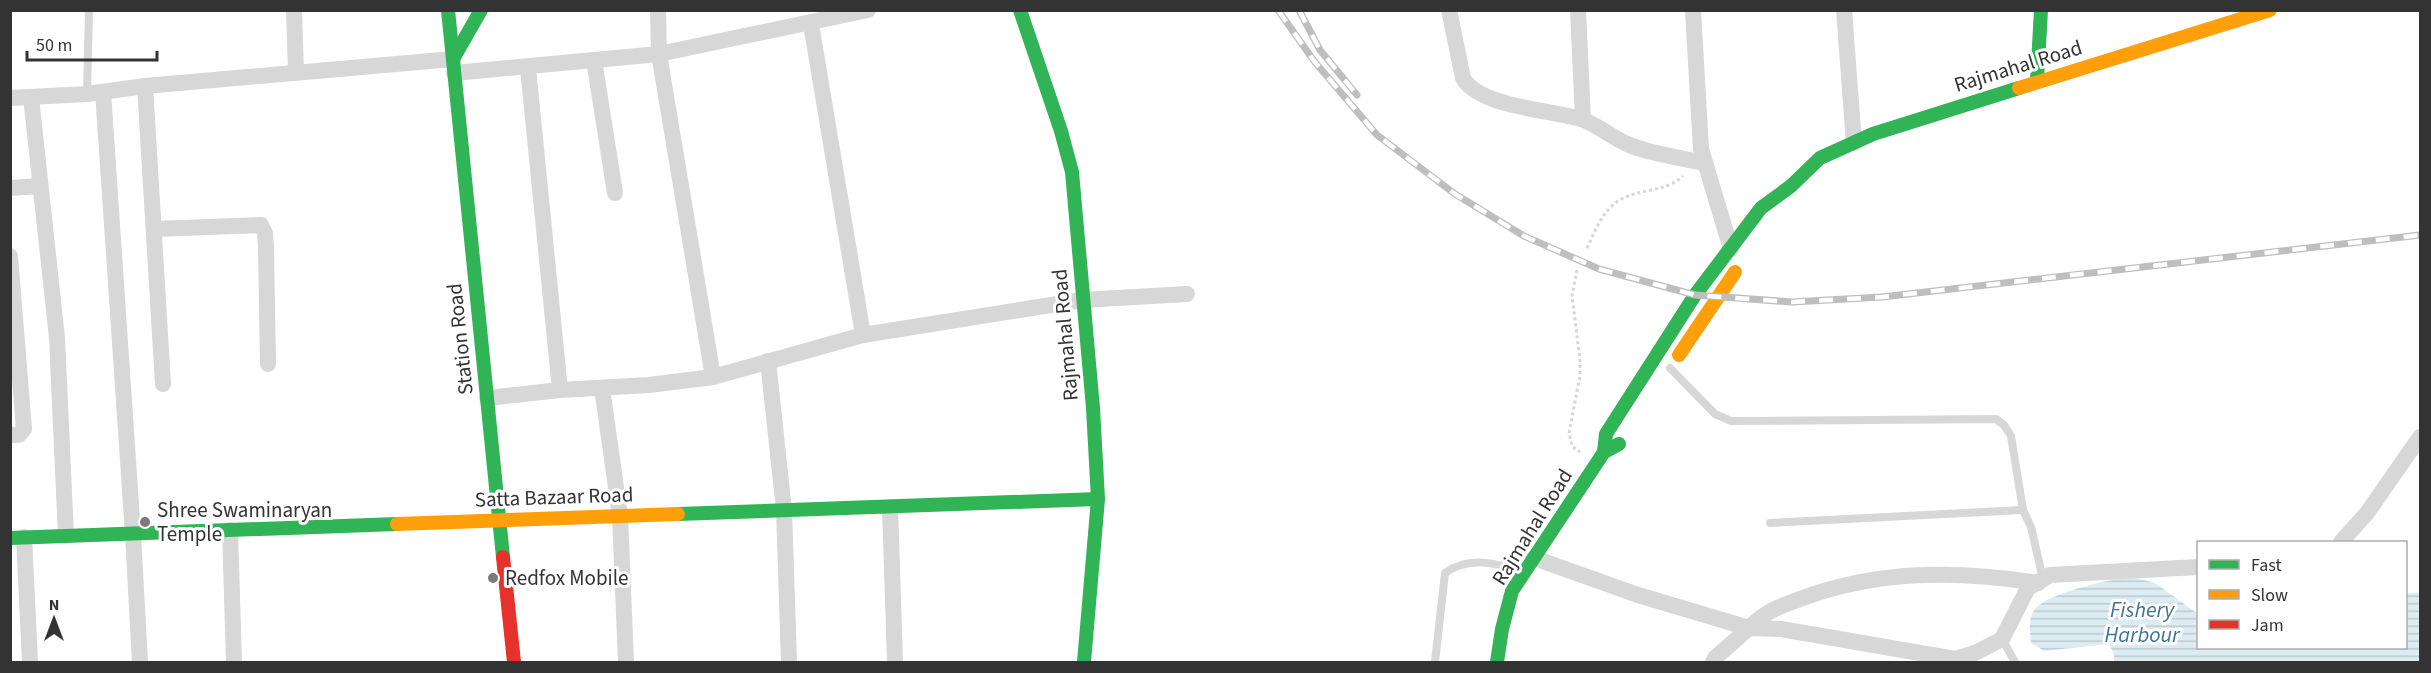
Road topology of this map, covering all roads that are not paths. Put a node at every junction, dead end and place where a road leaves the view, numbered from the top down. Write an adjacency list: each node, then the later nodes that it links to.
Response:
1 (88, 10): 22 (lane)
2 (294, 10): 19 (street)
3 (448, 10): 17 (main road, Station Road)
4 (481, 10): 17 (main road)
5 (658, 10): 15 (street)
6 (868, 10): 14 (street)
7 (1020, 10): 37 (main road, Rajmahal Road)
8 (1449, 10): 25 (street)
9 (1578, 10): 25 (street)
10 (1693, 10): 27 (street)
11 (1844, 10): 26 (street)
12 (2041, 10): 20 (main road)
13 (2270, 10): 20 (main road, Rajmahal Road)
14 (812, 24): 15 (street); 38 (street)
15 (659, 54): 16 (street); 43 (street)
16 (594, 60): 18 (street); 31 (street)
17 (453, 66): 18 (street); 19 (street); 47 (main road, Station Road)
18 (528, 68): 46 (street)
19 (296, 73): 21 (street)
20 (2037, 81): 26 (main road, Rajmahal Road)
21 (145, 86): 22 (street); 33 (street)
22 (95, 93): 23 (street); 60 (street)
23 (31, 97): 24 (street); 28 (street)
24 (10, 98)
25 (1582, 119): 27 (street)
26 (1854, 143): 29 (main road, Rajmahal Road)
27 (1700, 162): 34 (street)
28 (40, 186): 30 (street); 61 (street)
29 (1791, 186): 32 (main road, Rajmahal Road); 34 (main road, Rajmahal Road)
30 (10, 189)
31 (615, 193)
32 (1778, 211)
33 (154, 229): 41 (street); 44 (street)
34 (1738, 254): 42 (main road, Rajmahal Road); 51 (main road, Rajmahal Road)
35 (10, 256): 39 (street)
36 (1187, 294): 37 (street)
37 (1082, 300): 38 (street); 52 (main road, Rajmahal Road)
38 (863, 335): 40 (street)
39 (15, 357): 49 (street)
40 (768, 361): 43 (street); 54 (street)
41 (268, 364)
42 (1667, 373): 55 (lane)
43 (713, 377): 45 (street)
44 (163, 384)
45 (602, 388): 46 (street); 56 (street)
46 (560, 390): 47 (street)
47 (487, 398): 57 (main road, Station Road)
48 (1628, 433): 51 (main road, Rajmahal Road)
49 (10, 435)
50 (2421, 437): 63 (street)
51 (1604, 453): 64 (main road, Rajmahal Road)
52 (1098, 500): 53 (main road, Satta Bazaar Road); 76 (main road, Rajmahal Road)
53 (890, 507): 54 (main road, Satta Bazaar Road); 75 (street)
54 (784, 510): 56 (main road, Satta Bazaar Road); 74 (street)
55 (2023, 510): 58 (lane); 66 (lane)
56 (620, 516): 57 (main road, Satta Bazaar Road); 73 (street)
57 (499, 519): 59 (main road, Satta Bazaar Road); 72 (main road, Station Road)
58 (1770, 523)
59 (230, 530): 60 (main road, Satta Bazaar Road); 71 (street)
60 (133, 534): 61 (main road, Satta Bazaar Road); 70 (street)
61 (66, 536): 62 (main road, Satta Bazaar Road)
62 (17, 538): 69 (street)
63 (2343, 541)
64 (1529, 565): 67 (street); 77 (lane); 78 (main road, Rajmahal Road)
65 (2197, 567): 66 (street)
66 (2040, 581): 67 (street); 68 (street)
67 (1749, 628): 68 (street); 79 (street)
68 (2005, 634): 80 (lane)
69 (30, 663)
70 (140, 663)
71 (234, 663)
72 (514, 663)
73 (626, 663)
74 (789, 663)
75 (895, 663)
76 (1084, 663)
77 (1435, 663)
78 (1497, 663)
79 (1713, 663)
80 (2015, 663)

